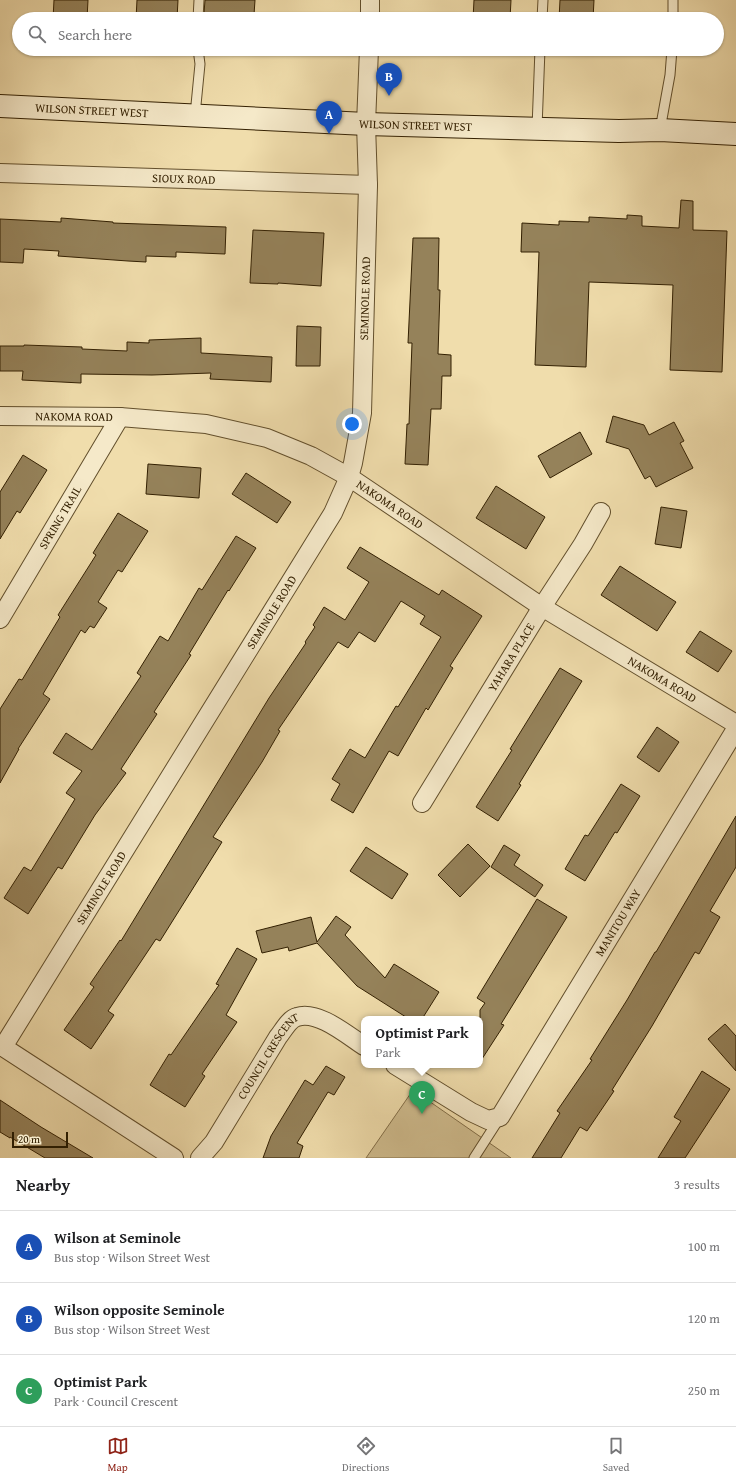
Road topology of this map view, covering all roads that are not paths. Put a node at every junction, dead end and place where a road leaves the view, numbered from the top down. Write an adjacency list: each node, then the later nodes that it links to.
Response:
1 (199, 0): 5 (lane)
2 (370, 0): 6 (street)
3 (543, 0): 7 (lane)
4 (673, 0): 8 (lane)
5 (198, 12)
6 (370, 12)
7 (542, 12)
8 (673, 12)
9 (199, 56): 14 (lane)
10 (369, 56): 15 (street, SEMINOLE ROAD)
11 (540, 56): 16 (lane)
12 (671, 56): 17 (lane)
13 (0, 106): 14 (main road, WILSON STREET WEST)
14 (195, 116): 15 (main road, WILSON STREET WEST)
15 (366, 124): 16 (main road, WILSON STREET WEST); 20 (street, SEMINOLE ROAD)
16 (537, 128): 17 (main road, WILSON STREET WEST)
17 (660, 130): 18 (main road, WILSON STREET WEST)
18 (736, 134)
19 (0, 173): 20 (street, SIOUX ROAD)
20 (368, 185): 23 (street, SEMINOLE ROAD)
21 (0, 416): 22 (street, NAKOMA ROAD)
22 (120, 418): 23 (street, NAKOMA ROAD); 26 (street, SPRING TRAIL)
23 (349, 477): 25 (street, NAKOMA ROAD); 31 (street, SEMINOLE ROAD)
24 (601, 512): 25 (street, YAHARA PLACE)
25 (542, 607): 27 (street, NAKOMA ROAD); 29 (street, YAHARA PLACE)
26 (0, 619)
27 (736, 724)
28 (736, 728): 33 (street, MANITOU WAY)
29 (422, 803)
30 (361, 1044): 35 (street, COUNCIL CRESCENT)
31 (2, 1046): 34 (street)
32 (400, 1068): 33 (street)
33 (494, 1118): 36 (lane, MANITOU WAY)
34 (174, 1158)
35 (200, 1158)
36 (474, 1158)

